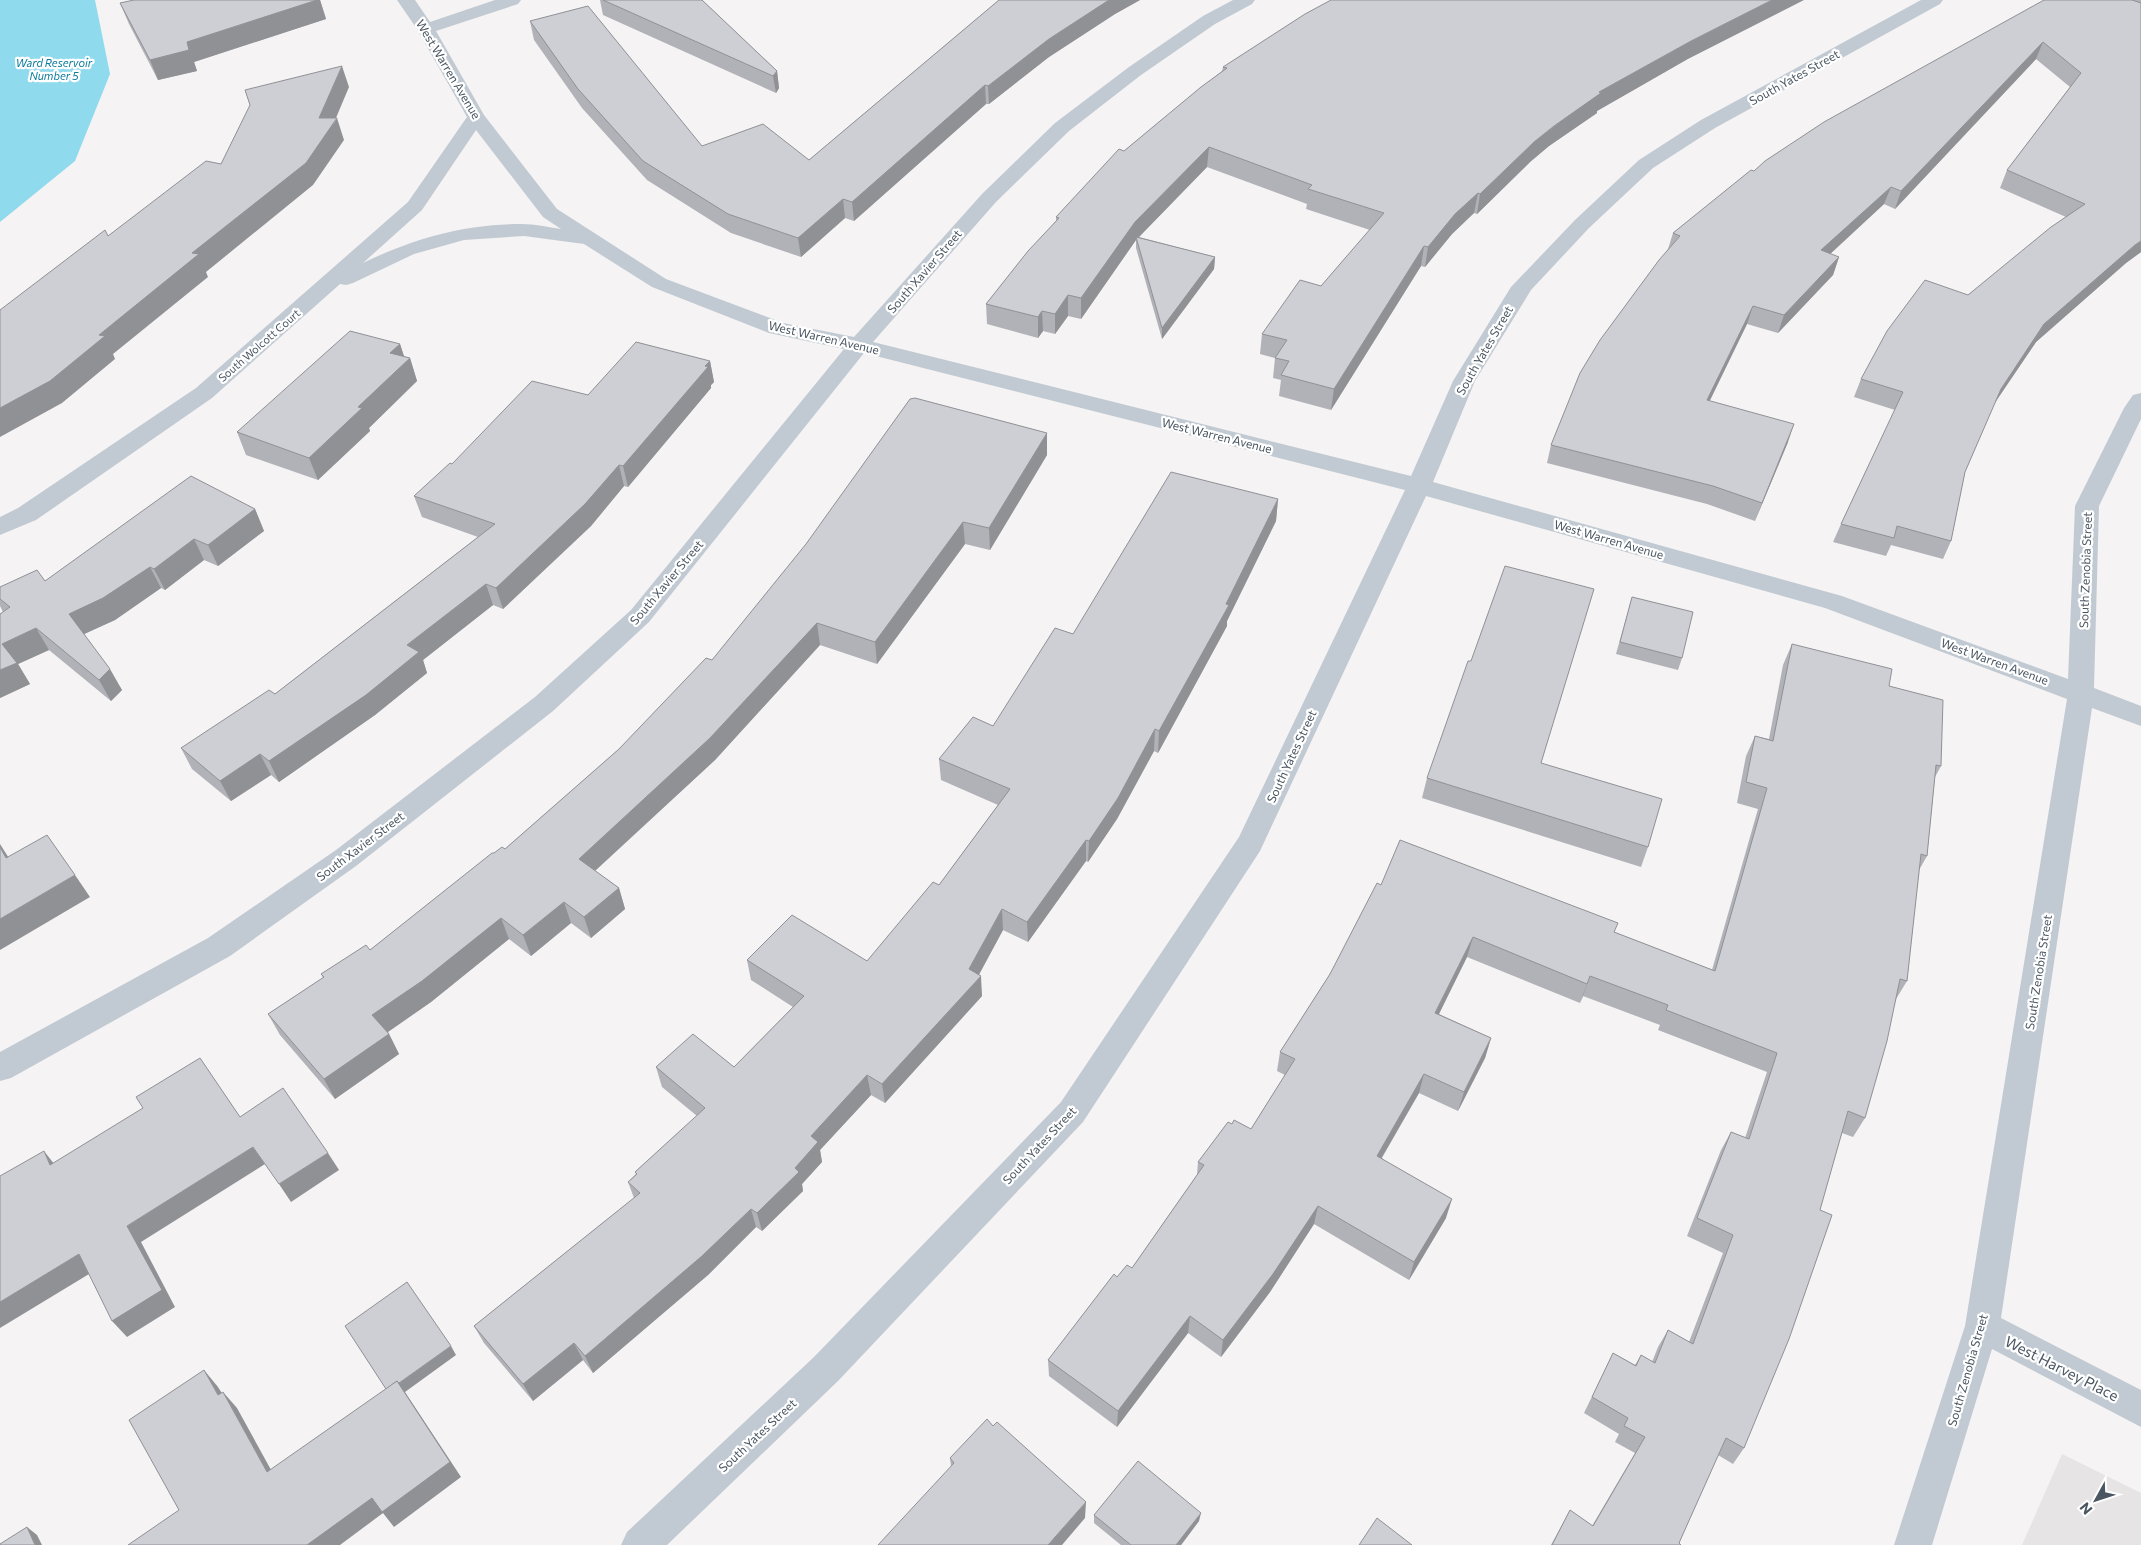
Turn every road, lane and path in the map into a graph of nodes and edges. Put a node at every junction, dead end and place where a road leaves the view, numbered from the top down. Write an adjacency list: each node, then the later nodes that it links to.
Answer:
1 (406, 0): 5 (street, West Warren Avenue)
2 (512, 0): 5 (street)
3 (1246, 0): 9 (street, South Xavier Street)
4 (1934, 0): 11 (street, South Yates Street)
5 (426, 29): 6 (street, West Warren Avenue)
6 (476, 117): 7 (street, West Warren Avenue); 8 (street, South Wolcott Court)
7 (593, 240): 8 (street); 9 (street, West Warren Avenue)
8 (316, 294): 12 (street, South Wolcott Court)
9 (859, 345): 11 (street, West Warren Avenue); 15 (street, South Xavier Street)
10 (2141, 400): 13 (street, South Zenobia Street)
11 (1419, 486): 13 (street, West Warren Avenue); 18 (street, South Yates Street)
12 (0, 527)
13 (2081, 693): 14 (street, West Warren Avenue); 16 (street, South Zenobia Street)
14 (2141, 716)
15 (0, 1068)
16 (1982, 1326): 17 (street, West Harvey Place); 19 (street, South Zenobia Street)
17 (2141, 1409)
18 (640, 1545)
19 (1913, 1545)

